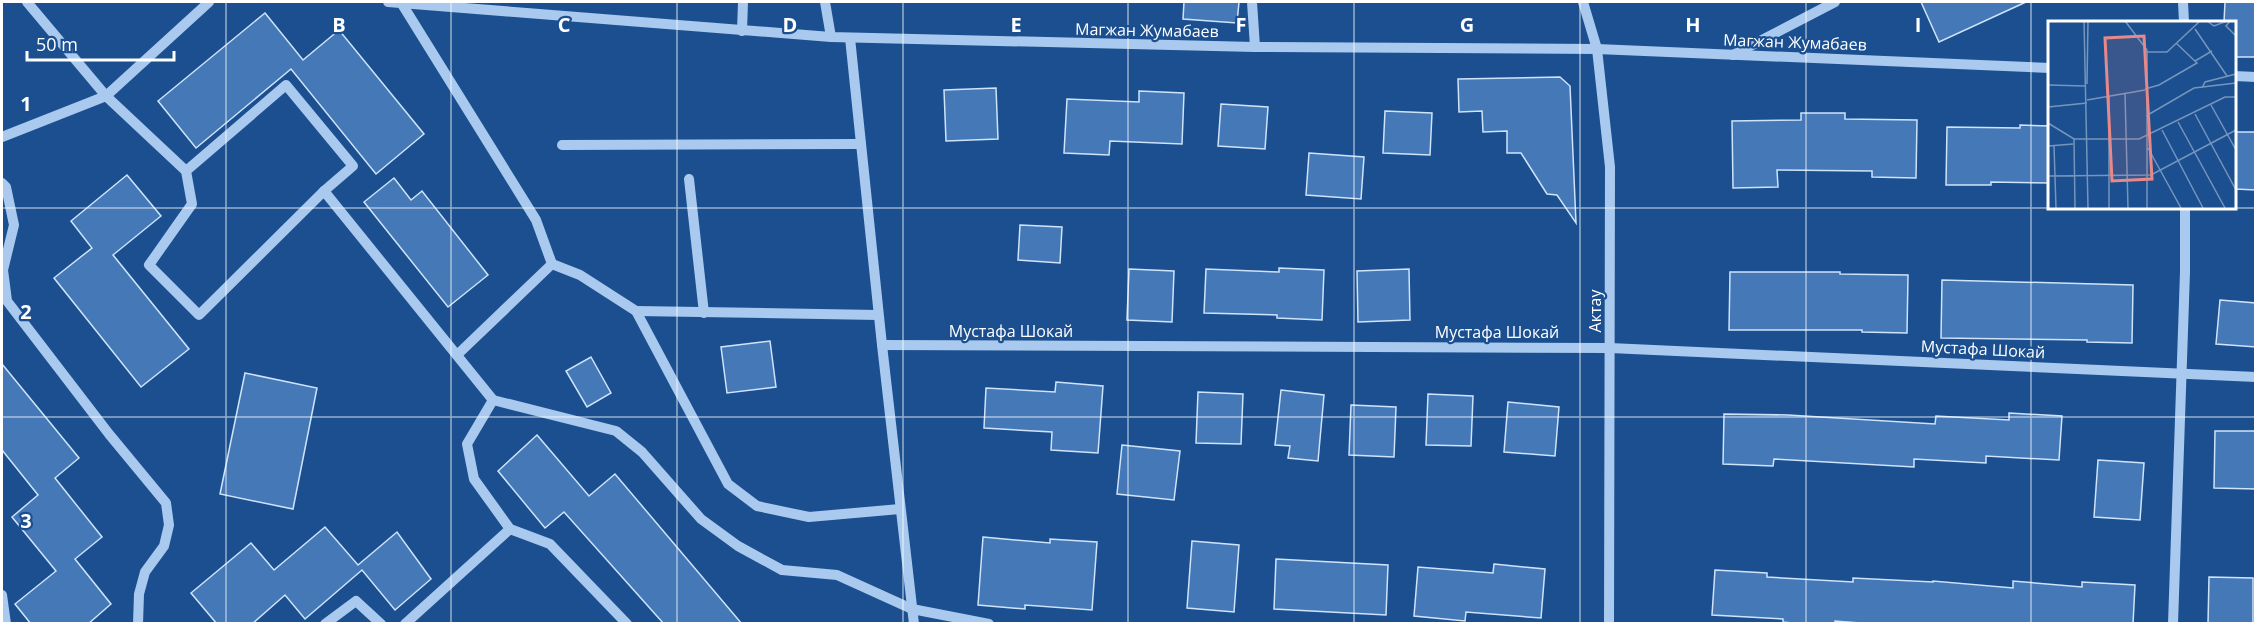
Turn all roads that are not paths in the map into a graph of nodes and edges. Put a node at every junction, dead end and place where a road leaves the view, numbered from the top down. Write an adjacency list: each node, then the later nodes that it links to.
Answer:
1 (27, 2): 21 (street)
2 (209, 2): 21 (street)
3 (388, 2): 10 (street, Магжан Жумабаев)
4 (743, 2): 12 (street)
5 (825, 2): 13 (street)
6 (1252, 2): 15 (street)
7 (1583, 2): 16 (street, Актау)
8 (1835, 2): 17 (street)
9 (2183, 2): 11 (street)
10 (402, 4): 12 (street, Магжан Жумабаев); 30 (street)
11 (2184, 21)
12 (742, 31): 13 (street, Магжан Жумабаев)
13 (831, 38): 14 (street, Магжан Жумабаев)
14 (850, 38): 15 (street, Магжан Жумабаев); 23 (street)
15 (1255, 47): 16 (street, Магжан Жумабаев)
16 (1597, 49): 17 (street, Магжан Жумабаев); 36 (street, Актау)
17 (1732, 55): 18 (street, Магжан Жумабаев)
18 (2048, 68)
19 (2236, 76): 20 (street)
20 (2256, 77)
21 (106, 96): 22 (street); 25 (street)
22 (2, 137)
23 (861, 144): 24 (street); 34 (street)
24 (562, 145)
25 (186, 171): 28 (street); 28 (street)
26 (689, 179): 33 (street)
27 (2, 183): 31 (street)
28 (324, 190): 37 (street)
29 (2185, 208): 38 (street)
30 (552, 264): 32 (street); 37 (street)
31 (4, 300): 46 (street)
32 (636, 311): 33 (street); 41 (street)
33 (704, 313): 34 (street)
34 (878, 315): 35 (street)
35 (882, 345): 36 (street, Мустафа Шокай); 41 (street)
36 (1610, 348): 38 (street, Мустафа Шокай); 53 (street, Актау)
37 (457, 355): 40 (street)
38 (2182, 373): 39 (street, Мустафа Шокай); 54 (street)
39 (2256, 377)
40 (493, 400): 42 (street); 44 (street)
41 (900, 509): 44 (street)
42 (510, 529): 49 (street); 50 (street)
43 (2, 595): 45 (street)
44 (912, 609): 51 (street); 52 (street)
45 (6, 624)
46 (138, 624)
47 (325, 624): 48 (street)
48 (381, 624)
49 (405, 624)
50 (627, 624)
51 (914, 624)
52 (990, 624)
53 (1609, 624)
54 (2174, 624)

